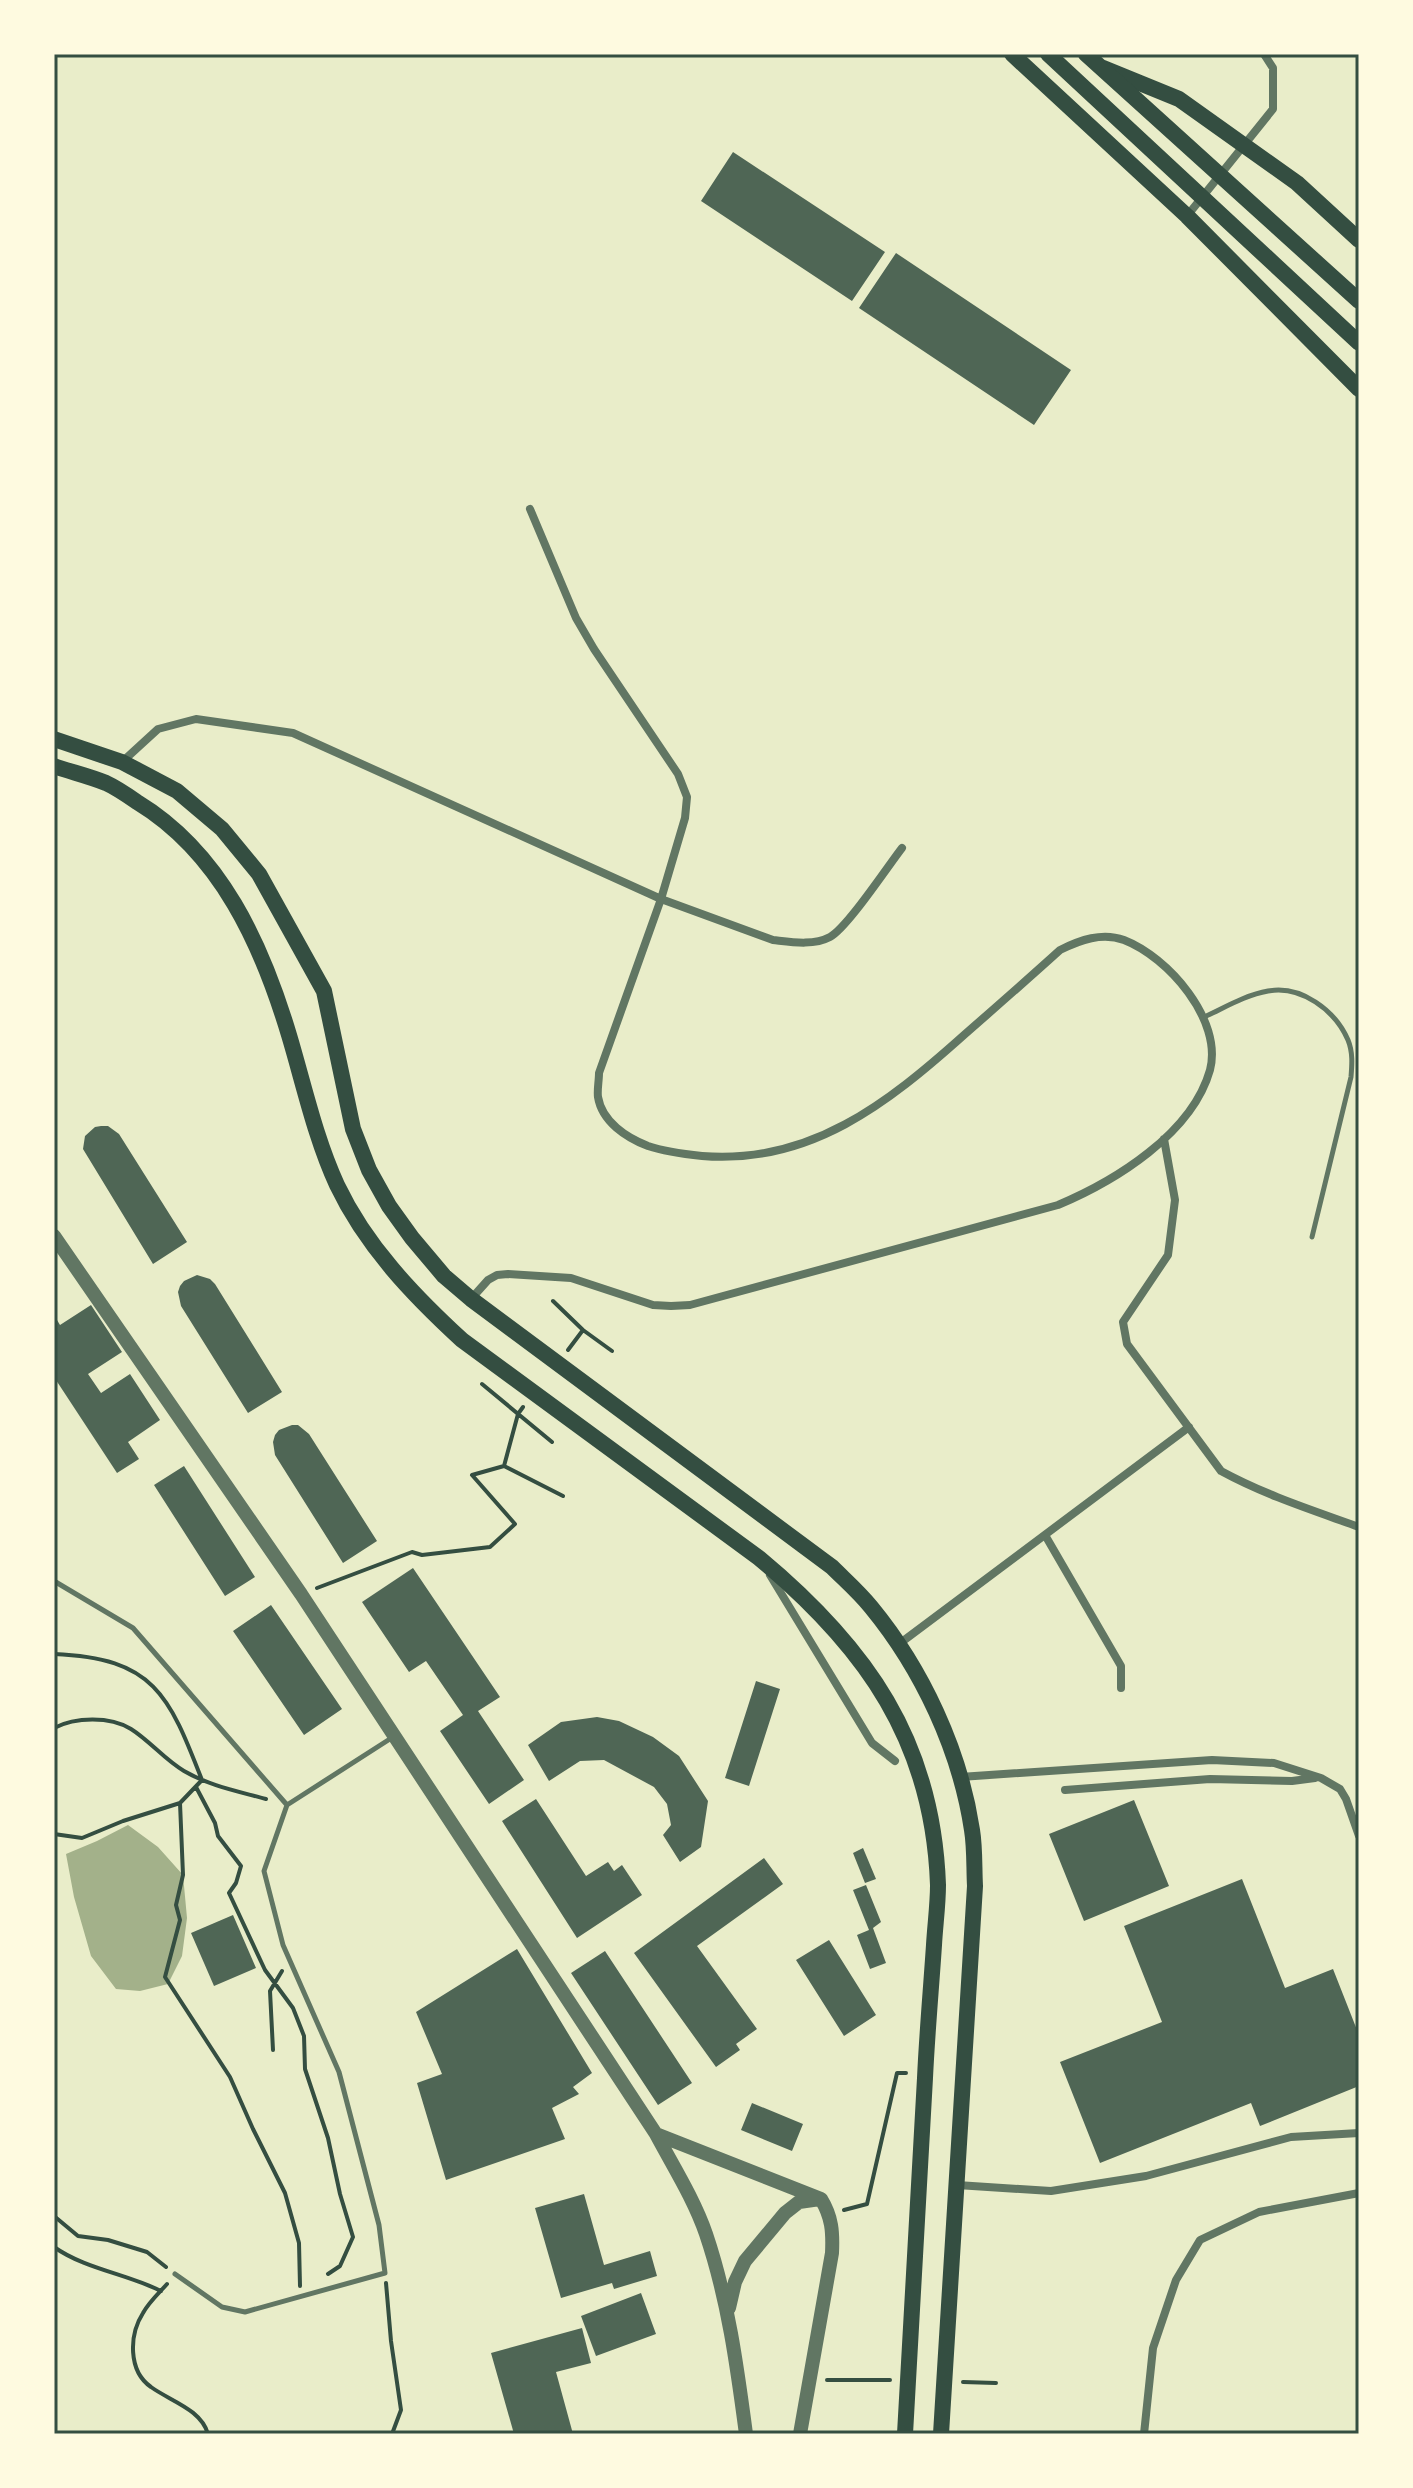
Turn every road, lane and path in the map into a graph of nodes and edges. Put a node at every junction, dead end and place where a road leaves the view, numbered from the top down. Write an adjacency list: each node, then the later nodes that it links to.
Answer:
1 (1012, 54): 6 (main road)
2 (1048, 54): 9 (main road)
3 (1086, 54): 5 (main road)
4 (1264, 54): 6 (street)
5 (1099, 66): 7 (main road); 8 (main road)
6 (1187, 216): 10 (main road)
7 (1359, 240)
8 (1359, 301)
9 (1359, 343)
10 (1359, 389)
11 (530, 509): 16 (street)
12 (54, 739): 13 (main road)
13 (122, 762): 16 (street); 21 (main road)
14 (54, 766): 32 (main road)
15 (902, 848): 16 (street)
16 (661, 899): 17 (street)
17 (1204, 1017): 18 (street); 20 (lane)
18 (1164, 1139): 21 (street); 26 (street)
19 (54, 1236): 34 (street)
20 (1312, 1237)
21 (471, 1299): 35 (main road)
22 (553, 1301): 23 (path)
23 (612, 1351)
24 (482, 1384): 25 (path)
25 (518, 1414): 27 (path); 28 (path)
26 (1189, 1427): 30 (street); 31 (street)
27 (552, 1442)
28 (504, 1466): 29 (path); 34 (path)
29 (563, 1496)
30 (1359, 1527)
31 (1045, 1535): 35 (street); 37 (street)
32 (759, 1558): 40 (street); 53 (main road)
33 (54, 1581): 47 (lane)
34 (301, 1594): 39 (street)
35 (899, 1644): 41 (main road)
36 (54, 1654): 43 (path)
37 (1121, 1688)
38 (54, 1728): 43 (path)
39 (394, 1736): 47 (lane); 55 (street)
40 (895, 1761)
41 (959, 1777): 42 (street); 56 (main road)
42 (1321, 1778): 45 (street); 49 (street)
43 (202, 1780): 44 (path); 47 (path)
44 (196, 1787): 46 (path); 51 (path)
45 (1065, 1790)
46 (180, 1803): 48 (path); 65 (path)
47 (287, 1805): 50 (lane)
48 (54, 1834)
49 (1359, 1836)
50 (289, 1958): 51 (path); 62 (lane)
51 (274, 1984): 52 (path); 65 (path)
52 (273, 2050)
53 (925, 2073): 59 (path); 71 (main road)
54 (1359, 2133): 56 (street)
55 (656, 2134): 58 (street); 66 (street)
56 (956, 2185): 72 (main road)
57 (1359, 2193): 73 (street)
58 (821, 2199): 59 (street); 66 (street)
59 (830, 2214): 70 (street)
60 (54, 2216): 63 (path)
61 (54, 2247): 64 (path)
62 (385, 2273): 65 (lane); 68 (path)
63 (175, 2274): 64 (path); 65 (lane)
64 (161, 2291): 67 (path)
65 (300, 2297)
66 (728, 2311): 69 (street)
67 (208, 2434)
68 (392, 2434)
69 (746, 2434)
70 (800, 2434)
71 (905, 2434)
72 (941, 2434)
73 (1144, 2434)

